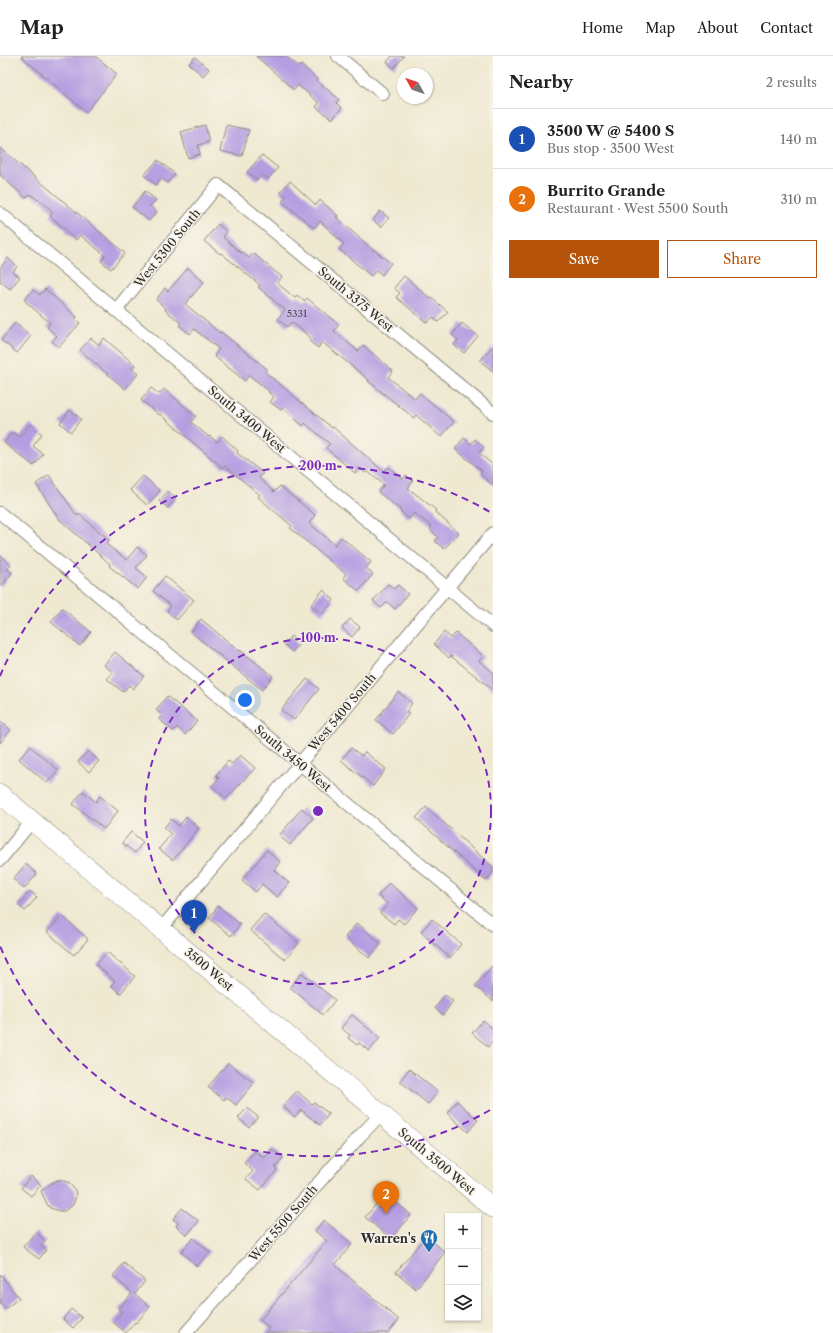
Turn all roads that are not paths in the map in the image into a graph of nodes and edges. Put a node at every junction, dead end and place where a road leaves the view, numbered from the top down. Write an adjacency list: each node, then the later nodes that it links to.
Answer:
1 (338, 56): 2 (street)
2 (383, 94)
3 (218, 185): 5 (street, West 5300 South); 6 (street, South 3375 West)
4 (0, 213): 5 (street, South 3400 West)
5 (116, 310): 9 (street, South 3400 West)
6 (493, 413)
7 (0, 513): 11 (street, South 3450 West)
8 (493, 533): 9 (street, West 5400 South)
9 (447, 588): 10 (street, South 3400 West); 11 (street, West 5400 South)
10 (493, 626)
11 (300, 764): 15 (street, South 3450 West); 16 (street, West 5400 South)
12 (0, 794): 13 (main road, 3500 West)
13 (32, 821): 14 (street); 16 (main road, 3500 West)
14 (0, 860)
15 (493, 925)
16 (161, 929): 17 (main road, 3500 West)
17 (381, 1114): 18 (main road, South 3500 West); 19 (street, West 5500 South)
18 (493, 1208)
19 (186, 1333)

